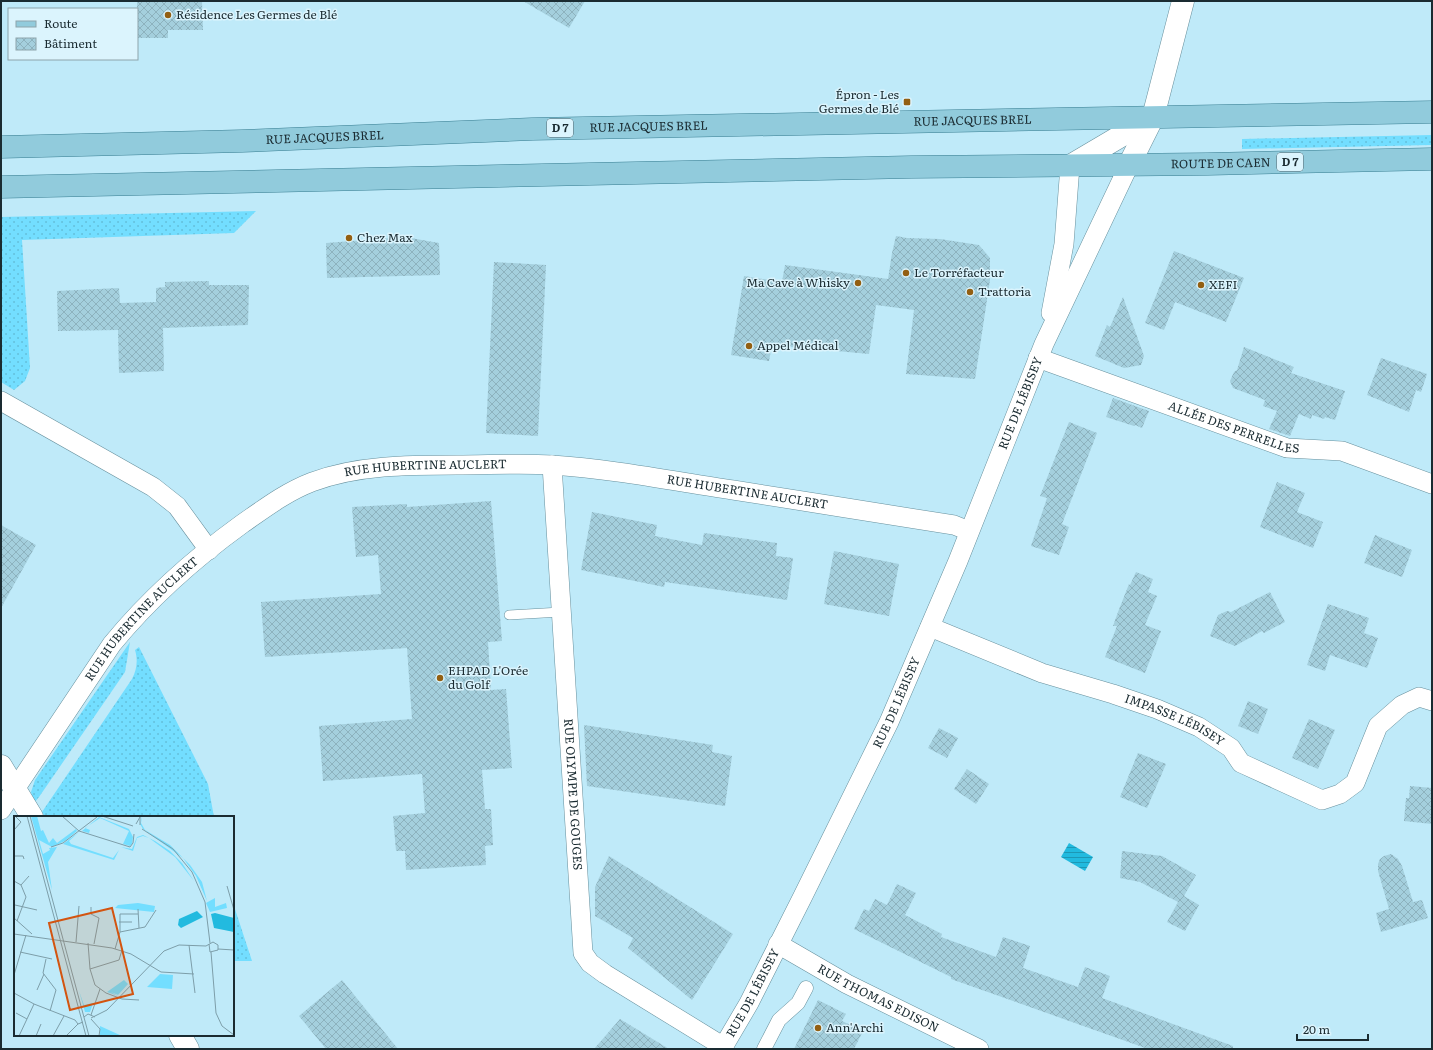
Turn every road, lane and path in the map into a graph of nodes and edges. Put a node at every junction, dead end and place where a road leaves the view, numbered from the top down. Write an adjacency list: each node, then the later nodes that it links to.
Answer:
1 (1183, 1): 3 (street, RUE DE LÉBISEY)
2 (1432, 112): 3 (main road, D 7)
3 (1153, 117): 4 (main road, RUE JACQUES BREL / D 7); 6 (street, RUE DE LÉBISEY); 7 (street)
4 (1, 147)
5 (1432, 159): 6 (main road, ROUTE DE CAEN / D 7)
6 (1129, 165): 7 (main road, D 7); 9 (street, RUE DE LÉBISEY)
7 (1070, 166): 8 (main road, D 7); 9 (street, RUE DE LÉBISEY)
8 (1, 187)
9 (1041, 351): 12 (street, ALLÉE DES PERRELLES); 13 (street, RUE DE LÉBISEY)
10 (1, 400): 14 (street)
11 (552, 465): 13 (street, RUE HUBERTINE AUCLERT); 14 (street, RUE HUBERTINE AUCLERT); 15 (street, RUE OLYMPE DE GOUGES)
12 (1432, 484)
13 (969, 531): 17 (street, RUE DE LÉBISEY)
14 (209, 550): 20 (street, RUE HUBERTINE AUCLERT)
15 (561, 612): 16 (lane); 26 (street, RUE OLYMPE DE GOUGES)
16 (509, 615)
17 (930, 627): 18 (street, IMPASSE LÉBISEY); 23 (street, RUE DE LÉBISEY)
18 (1432, 701)
19 (1, 766): 20 (street)
20 (15, 789): 21 (street, RUE HUBERTINE AUCLERT); 22 (street)
21 (1, 810)
22 (31, 816)
23 (778, 944): 26 (street, RUE DE LÉBISEY); 29 (street, RUE THOMAS EDISON)
24 (806, 988): 28 (street)
25 (181, 1036): 27 (street)
26 (723, 1048)
27 (188, 1049)
28 (764, 1049)
29 (980, 1049)

